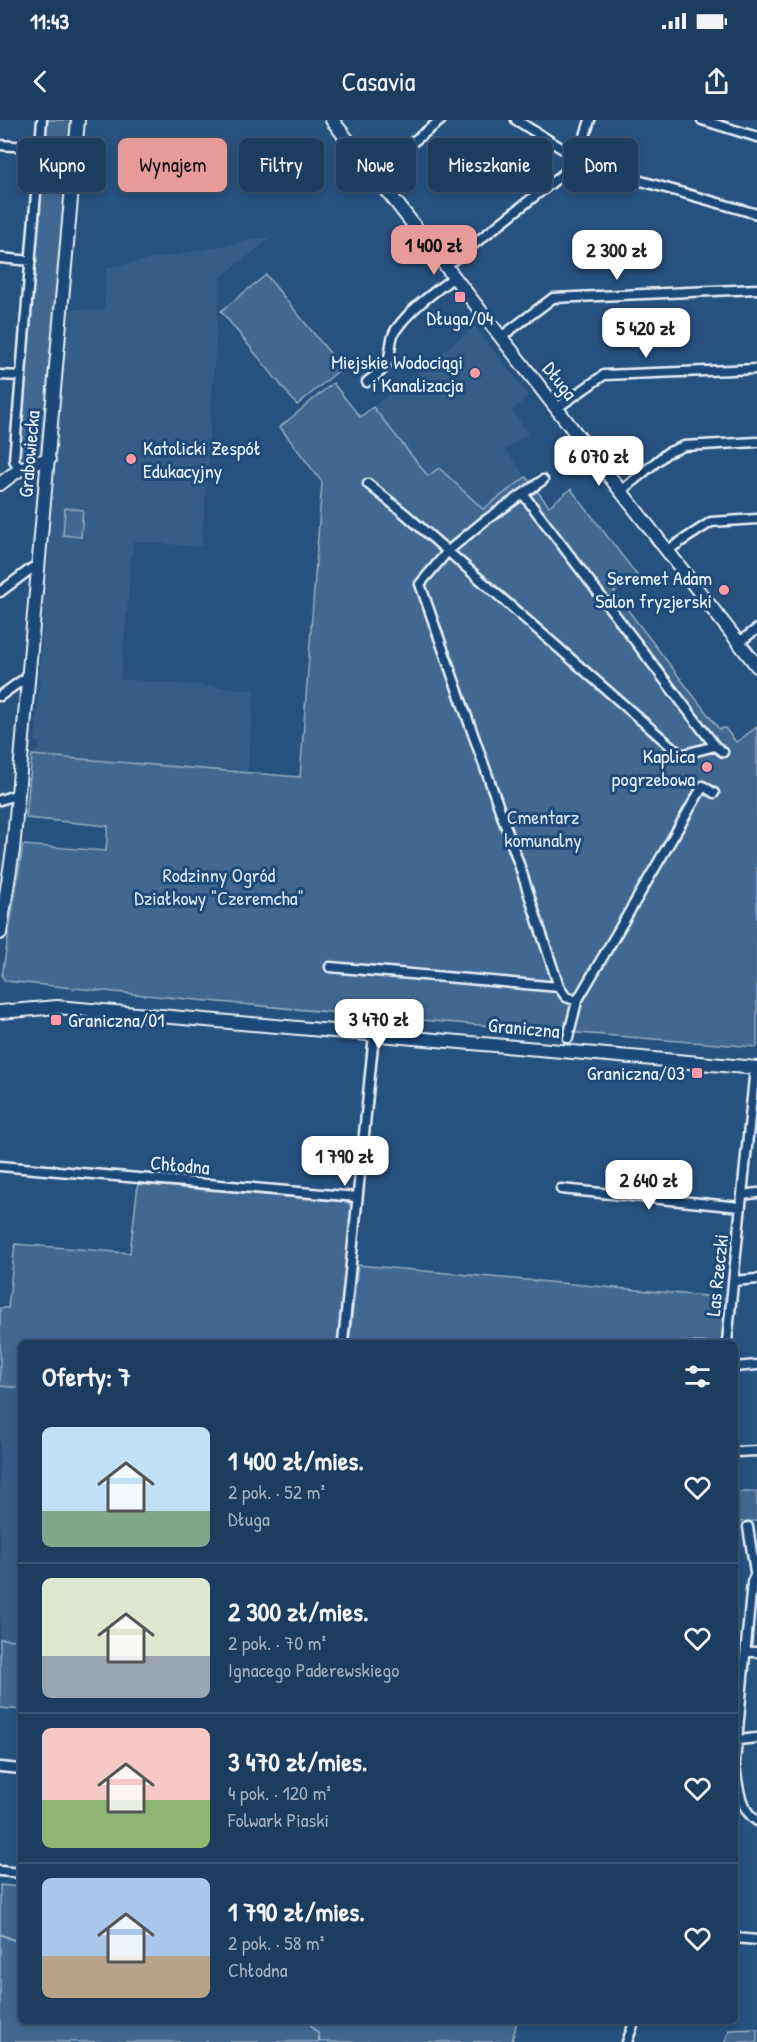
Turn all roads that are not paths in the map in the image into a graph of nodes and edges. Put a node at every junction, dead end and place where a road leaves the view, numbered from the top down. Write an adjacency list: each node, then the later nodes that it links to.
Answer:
1 (42, 120): 9 (street, Grabowiecka)
2 (78, 120): 33 (street, Grabowiecka)
3 (332, 120): 10 (street, Długa)
4 (441, 120): 12 (street)
5 (516, 120): 15 (street)
6 (590, 120): 11 (street)
7 (702, 120): 8 (street)
8 (757, 137)
9 (41, 138)
10 (346, 138)
11 (584, 138)
12 (416, 140)
13 (0, 145): 14 (street)
14 (18, 146)
15 (564, 149)
16 (564, 173): 23 (street)
17 (638, 180): 20 (street)
18 (36, 192): 22 (street, Grabowiecka)
19 (387, 192): 23 (street, Długa)
20 (757, 214)
21 (0, 258): 22 (street)
22 (31, 261): 29 (street, Grabowiecka)
23 (446, 266): 24 (street, Długa)
24 (454, 277): 26 (street, Długa); 30 (street)
25 (757, 289): 26 (street)
26 (501, 337): 31 (street, Długa)
27 (757, 369): 31 (street)
28 (0, 375): 29 (street)
29 (21, 376): 34 (street, Grabowiecka)
30 (367, 382)
31 (556, 408): 38 (street, Długa)
32 (757, 442): 38 (street)
33 (49, 459): 34 (street); 43 (street, Grabowiecka)
34 (20, 469): 36 (street)
35 (543, 480): 39 (street)
36 (0, 484)
37 (368, 484): 42 (street)
38 (621, 490): 41 (street, Długa)
39 (523, 494): 42 (street); 50 (street)
40 (757, 519): 41 (street)
41 (668, 550): 46 (street, Długa)
42 (448, 551): 50 (street); 57 (street)
43 (39, 568): 44 (street); 48 (street, Grabowiecka)
44 (0, 592)
45 (757, 629): 46 (street)
46 (738, 642): 47 (street, Długa)
47 (757, 666)
48 (28, 680): 49 (street); 53 (street, Grabowiecka)
49 (0, 696)
50 (715, 746): 51 (street)
51 (723, 752)
52 (714, 793): 58 (street)
53 (18, 794): 54 (street); 55 (street, Grabowiecka)
54 (0, 800)
55 (0, 933)
56 (330, 967): 57 (street)
57 (560, 987): 58 (street)
58 (577, 1001): 61 (street)
59 (0, 1012): 60 (street, Graniczna)
60 (374, 1035): 62 (street, Graniczna); 67 (street)
61 (568, 1038)
62 (756, 1068): 66 (street, Las Rzeczki)
63 (0, 1166): 67 (street, Chłodna)
64 (561, 1189): 68 (street)
65 (757, 1193): 66 (street)
66 (742, 1194): 68 (street, Las Rzeczki)
67 (357, 1197): 71 (street)
68 (740, 1207): 70 (street, Las Rzeczki)
69 (757, 1279): 70 (street)
70 (733, 1281): 72 (street, Las Rzeczki)
71 (343, 1340)
72 (727, 1340)
73 (757, 1365): 74 (street)
74 (738, 1367)
75 (757, 1451): 76 (street)
76 (738, 1452)
77 (748, 1527): 78 (street)
78 (756, 1572): 79 (street)
79 (746, 1652): 80 (street); 82 (street)
80 (757, 1652)
81 (757, 1738): 82 (street)
82 (738, 1740)
83 (0, 1767): 84 (street)
84 (18, 1770)
85 (738, 1781): 86 (street)
86 (757, 1821)
87 (0, 1871): 88 (street)
88 (18, 1873)
89 (738, 1938): 90 (street)
90 (757, 1940)
91 (634, 2024): 92 (street)
92 (627, 2042)

